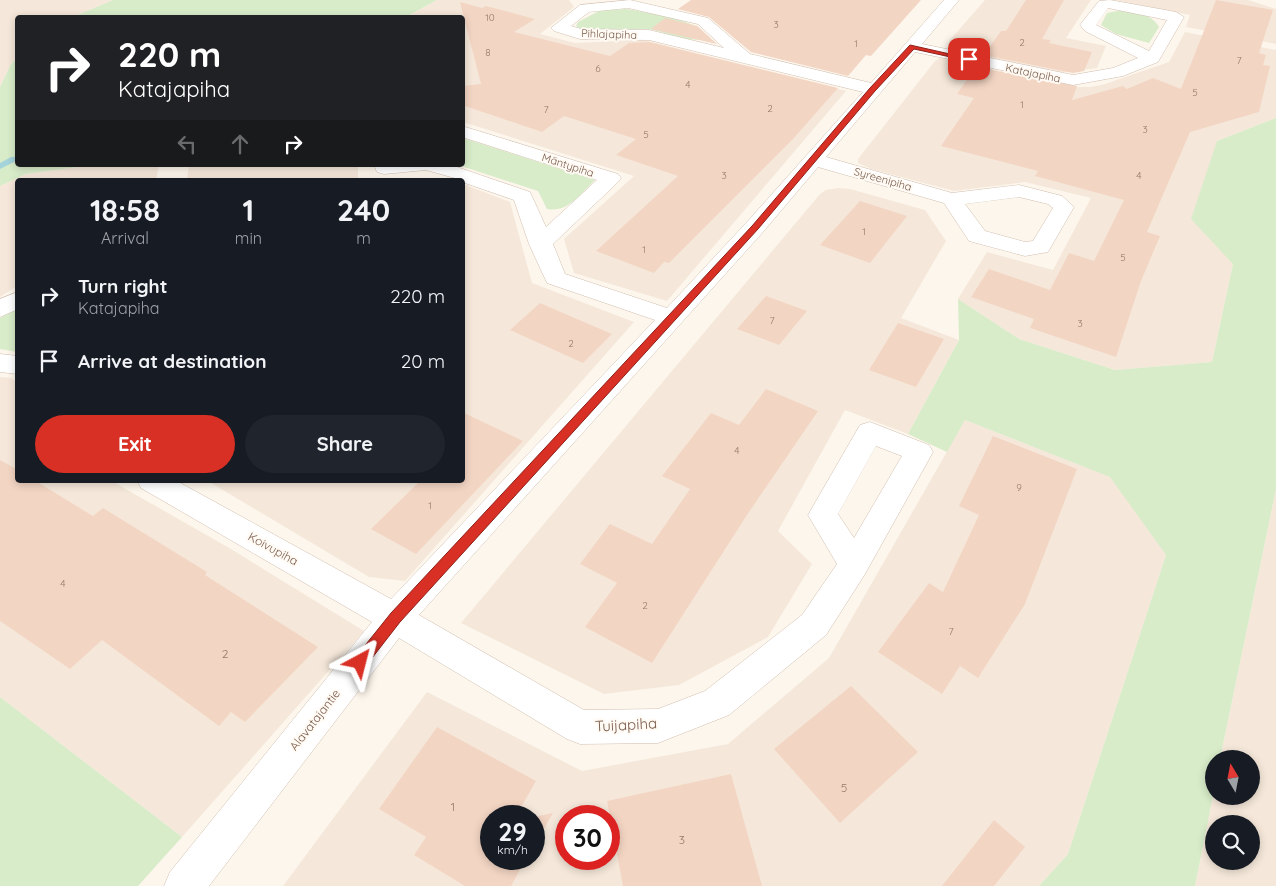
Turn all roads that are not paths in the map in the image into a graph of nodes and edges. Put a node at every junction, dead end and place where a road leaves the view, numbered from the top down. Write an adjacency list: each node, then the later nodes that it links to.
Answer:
1 (952, 0): 2 (street, Alavatajantie)
2 (912, 47): 4 (street, Katajapiha); 5 (street, Alavatajantie)
3 (744, 58): 3 (street, Pihlajapiha); 5 (street, Pihlajapiha)
4 (1152, 59): 4 (street)
5 (873, 89): 7 (street, Alavatajantie)
6 (465, 132): 12 (street, Mäntypiha)
7 (815, 160): 11 (street, Syreenipiha); 15 (street, Alavatajantie)
8 (384, 167): 9 (street)
9 (396, 167)
10 (438, 167): 12 (street)
11 (951, 199): 11 (street, Syreenipiha)
12 (540, 244): 15 (street)
13 (15, 301): 14 (street)
14 (0, 309)
15 (672, 318): 20 (street, Alavatajantie)
16 (0, 363): 17 (street)
17 (15, 365)
18 (156, 483): 20 (street, Koivupiha)
19 (854, 565): 20 (street, Tuijapiha)
20 (395, 618): 21 (street, Alavatajantie)
21 (184, 886)

